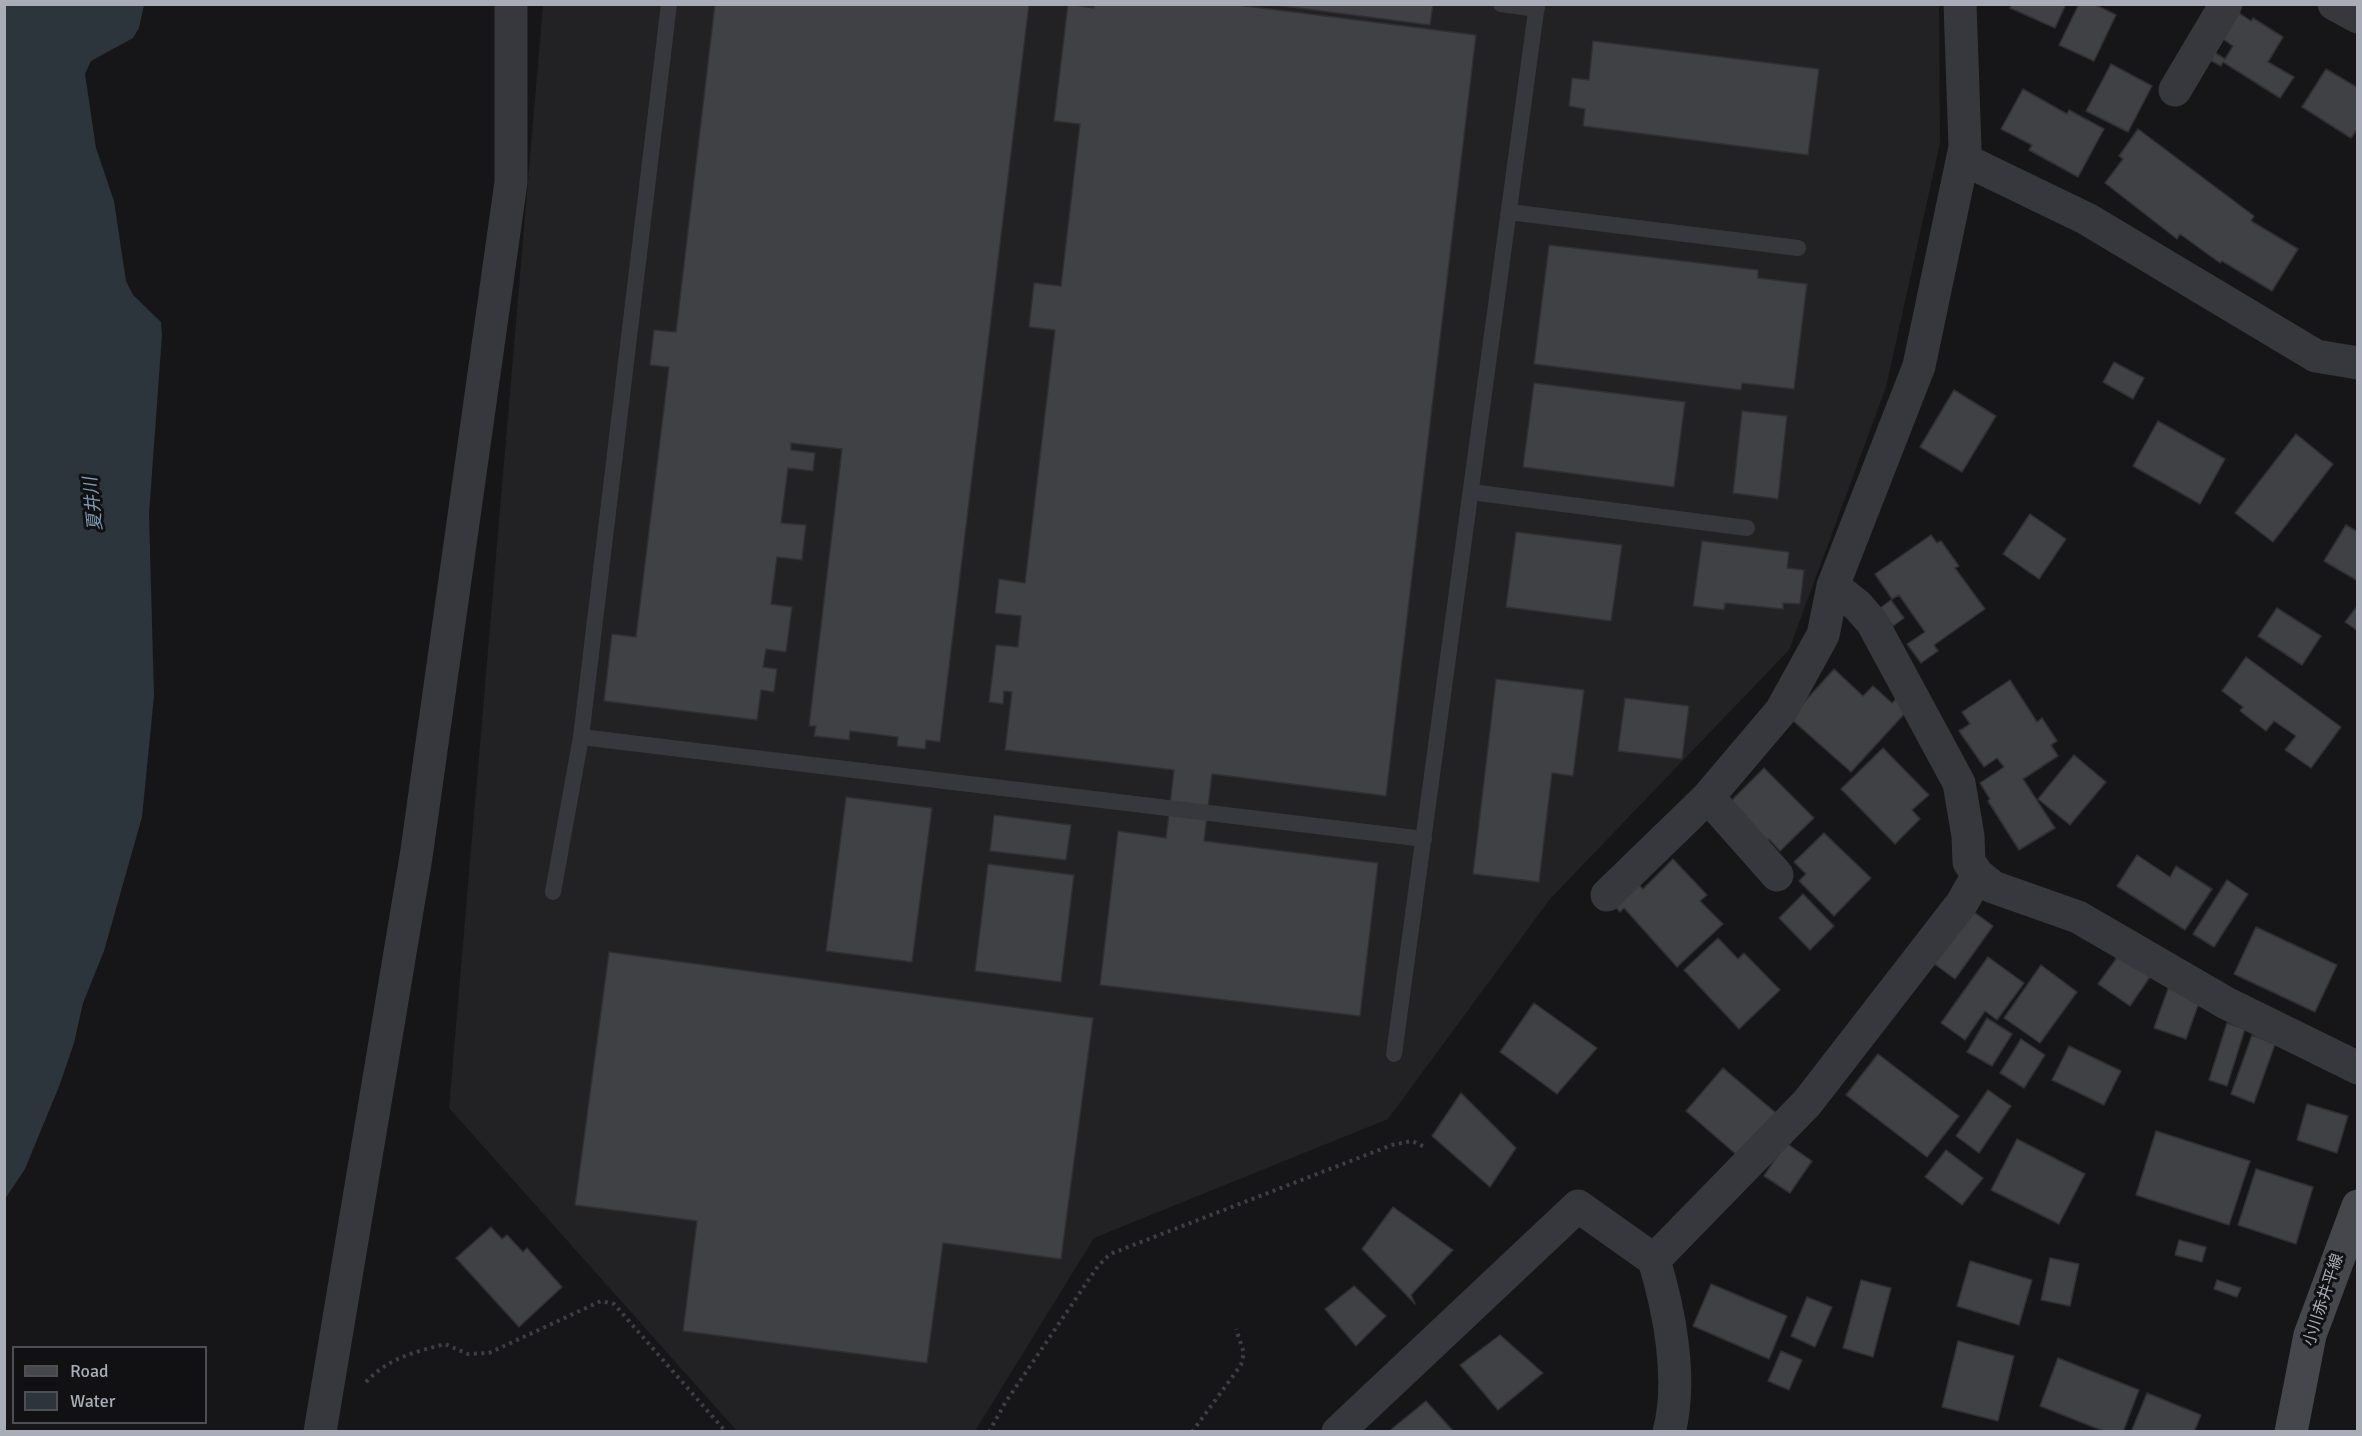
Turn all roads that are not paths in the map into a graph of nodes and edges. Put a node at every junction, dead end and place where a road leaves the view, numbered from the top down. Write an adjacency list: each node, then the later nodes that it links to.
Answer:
1 (511, 4): 28 (street)
2 (669, 4): 17 (lane)
3 (1501, 4): 7 (lane)
4 (1960, 4): 10 (street)
5 (2226, 4): 9 (street)
6 (2334, 4): 8 (street)
7 (1537, 7): 11 (lane)
8 (2358, 17)
9 (2175, 90)
10 (1963, 159): 13 (street); 16 (street)
11 (1509, 212): 12 (lane); 14 (lane)
12 (1798, 248)
13 (2358, 363)
14 (1471, 492): 15 (lane); 19 (lane)
15 (1747, 528)
16 (1833, 586): 18 (street); 21 (street)
17 (581, 737): 19 (lane); 22 (lane)
18 (1708, 797): 20 (street); 23 (street)
19 (1424, 839): 24 (lane)
20 (1777, 875)
21 (1978, 875): 25 (street); 27 (street)
22 (554, 892)
23 (1607, 895)
24 (1394, 1054)
25 (2358, 1068)
26 (2358, 1206): 31 (main road, 小川赤井平線)
27 (1654, 1260): 29 (street); 30 (street)
28 (320, 1431)
29 (1338, 1431)
30 (1669, 1431)
31 (2291, 1431)

